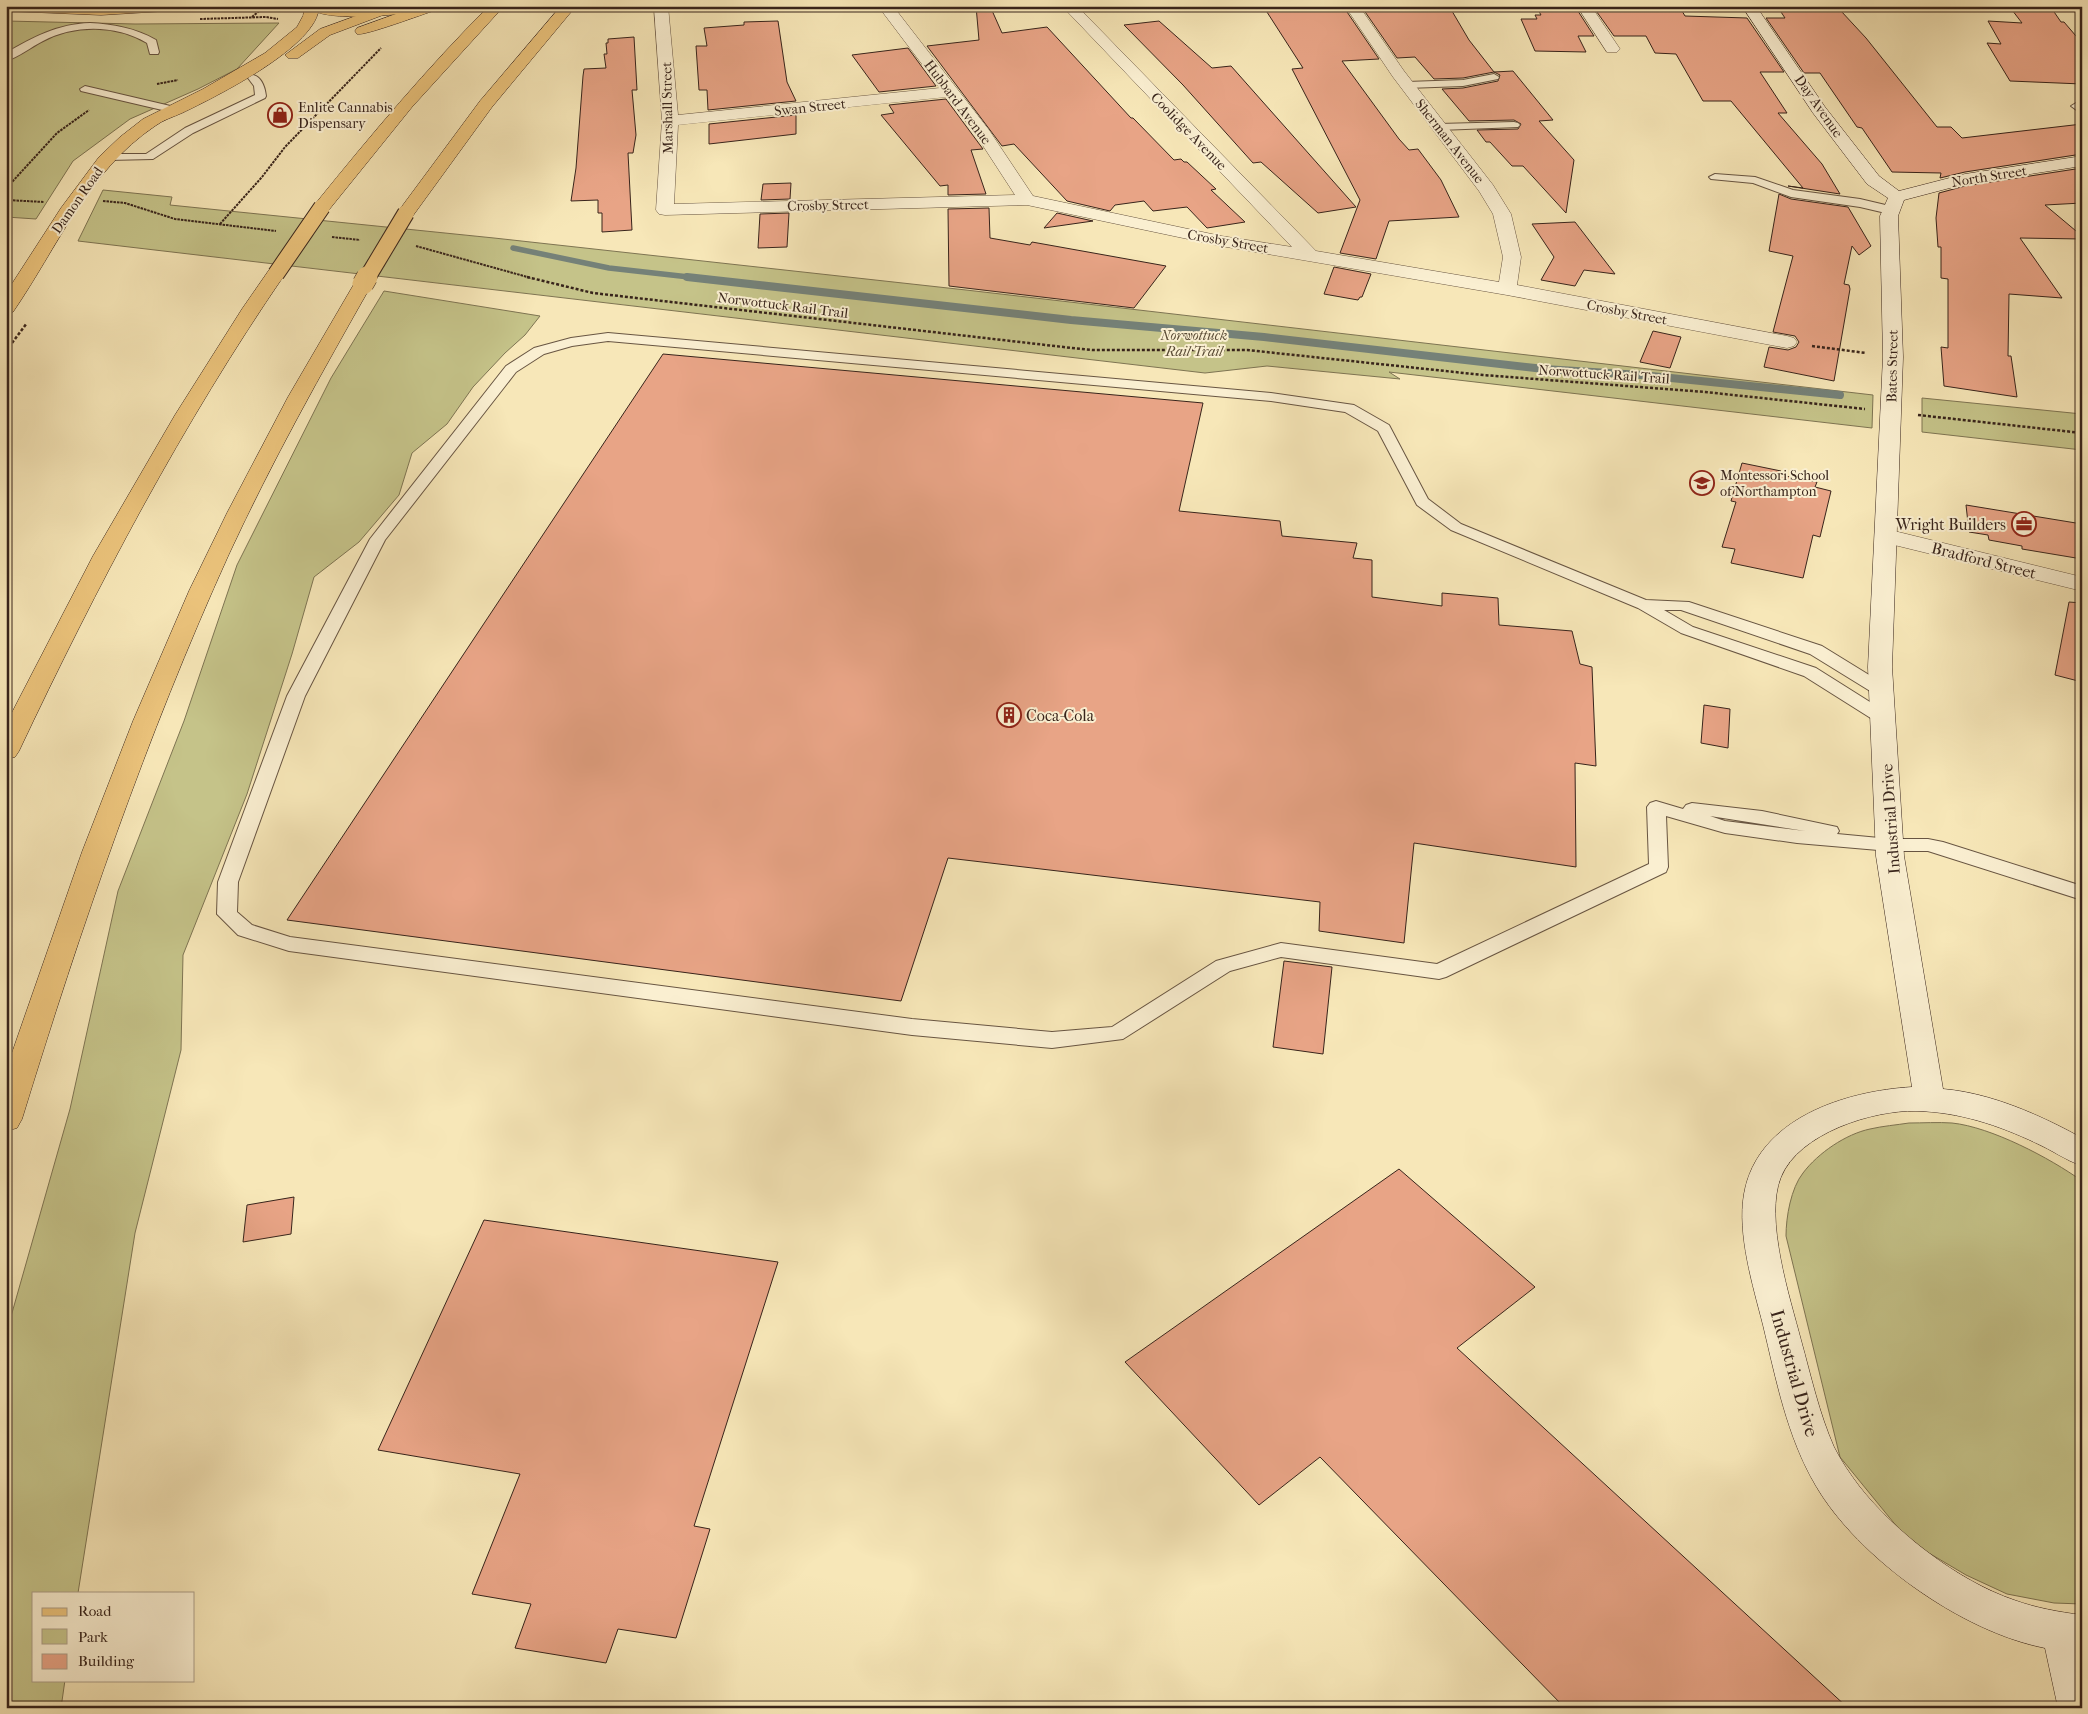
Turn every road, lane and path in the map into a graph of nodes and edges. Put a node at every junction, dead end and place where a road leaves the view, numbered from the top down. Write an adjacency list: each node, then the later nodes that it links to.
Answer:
1 (70, 6): 16 (main road)
2 (182, 6): 16 (main road)
3 (265, 6): 18 (path)
4 (313, 6): 17 (main road); 33 (main road, Damon Road)
5 (439, 6): 15 (main road)
6 (497, 6): 66 (main road, bridge)
7 (568, 6): 71 (main road, bridge)
8 (661, 6): 35 (street, Marshall Street)
9 (885, 6): 31 (street, Hubbard Avenue)
10 (1069, 6): 51 (street, Coolidge Avenue)
11 (1352, 6): 29 (street, Sherman Avenue)
12 (1584, 6): 23 (street)
13 (1749, 6): 46 (street, Day Avenue)
14 (6, 7): 16 (main road)
15 (431, 7): 17 (main road); 25 (main road, Damon Road)
16 (50, 8)
17 (390, 9): 25 (main road, Damon Road)
18 (252, 17): 19 (path); 20 (path)
19 (195, 19)
20 (285, 20)
21 (384, 45): 49 (path)
22 (153, 47): 24 (lane)
23 (1612, 49)
24 (6, 58)
25 (280, 65): 27 (main road, Damon Road)
26 (1494, 77): 29 (lane)
27 (253, 78): 33 (main road, Damon Road); 38 (lane)
28 (186, 79): 32 (path)
29 (1407, 86): 37 (street, Sherman Avenue)
30 (85, 89): 32 (lane)
31 (951, 92): 35 (street, Swan Street); 43 (street, Hubbard Avenue)
32 (115, 96): 34 (lane); 41 (path)
33 (196, 99): 34 (main road, Damon Road)
34 (175, 110): 38 (main road, Damon Road)
35 (670, 121): 47 (street, Marshall Street)
36 (1514, 125): 37 (lane)
37 (1439, 127): 52 (street, Sherman Avenue)
38 (108, 157): 53 (main road, Damon Road)
39 (2082, 161): 46 (street, North Street)
40 (1715, 177): 46 (lane)
41 (6, 184)
42 (6, 200): 45 (path)
43 (1027, 200): 47 (street, Crosby Street); 51 (street, Crosby Street)
44 (96, 201): 48 (path)
45 (38, 202)
46 (1894, 204): 55 (street, Bates Street)
47 (665, 210)
48 (187, 221)
49 (219, 224)
50 (416, 246): 56 (path, Norwottuck Rail Trail)
51 (1310, 256): 52 (street, Crosby Street)
52 (1508, 289): 54 (street, Crosby Street)
53 (6, 308)
54 (1787, 342): 55 (path)
55 (1893, 357): 59 (street, Bates Street)
56 (1871, 409)
57 (1918, 415): 58 (path)
58 (2082, 433)
59 (1886, 536): 60 (street, Bradford Street); 64 (street, Industrial Drive)
60 (2082, 584)
61 (1644, 604): 62 (lane); 63 (lane); 67 (lane)
62 (1768, 633): 63 (lane); 64 (lane)
63 (1757, 654): 65 (lane)
64 (1881, 690): 65 (street, Industrial Drive)
65 (1883, 718): 68 (street, Industrial Drive)
66 (6, 751)
67 (1656, 807): 68 (lane)
68 (1890, 845): 69 (lane); 70 (street, Industrial Drive)
69 (2082, 893)
70 (1929, 1098): 72 (street, Industrial Drive); 73 (street, Industrial Drive)
71 (6, 1120)
72 (2082, 1153)
73 (2071, 1632): 74 (street, Industrial Drive)
74 (2078, 1708)

